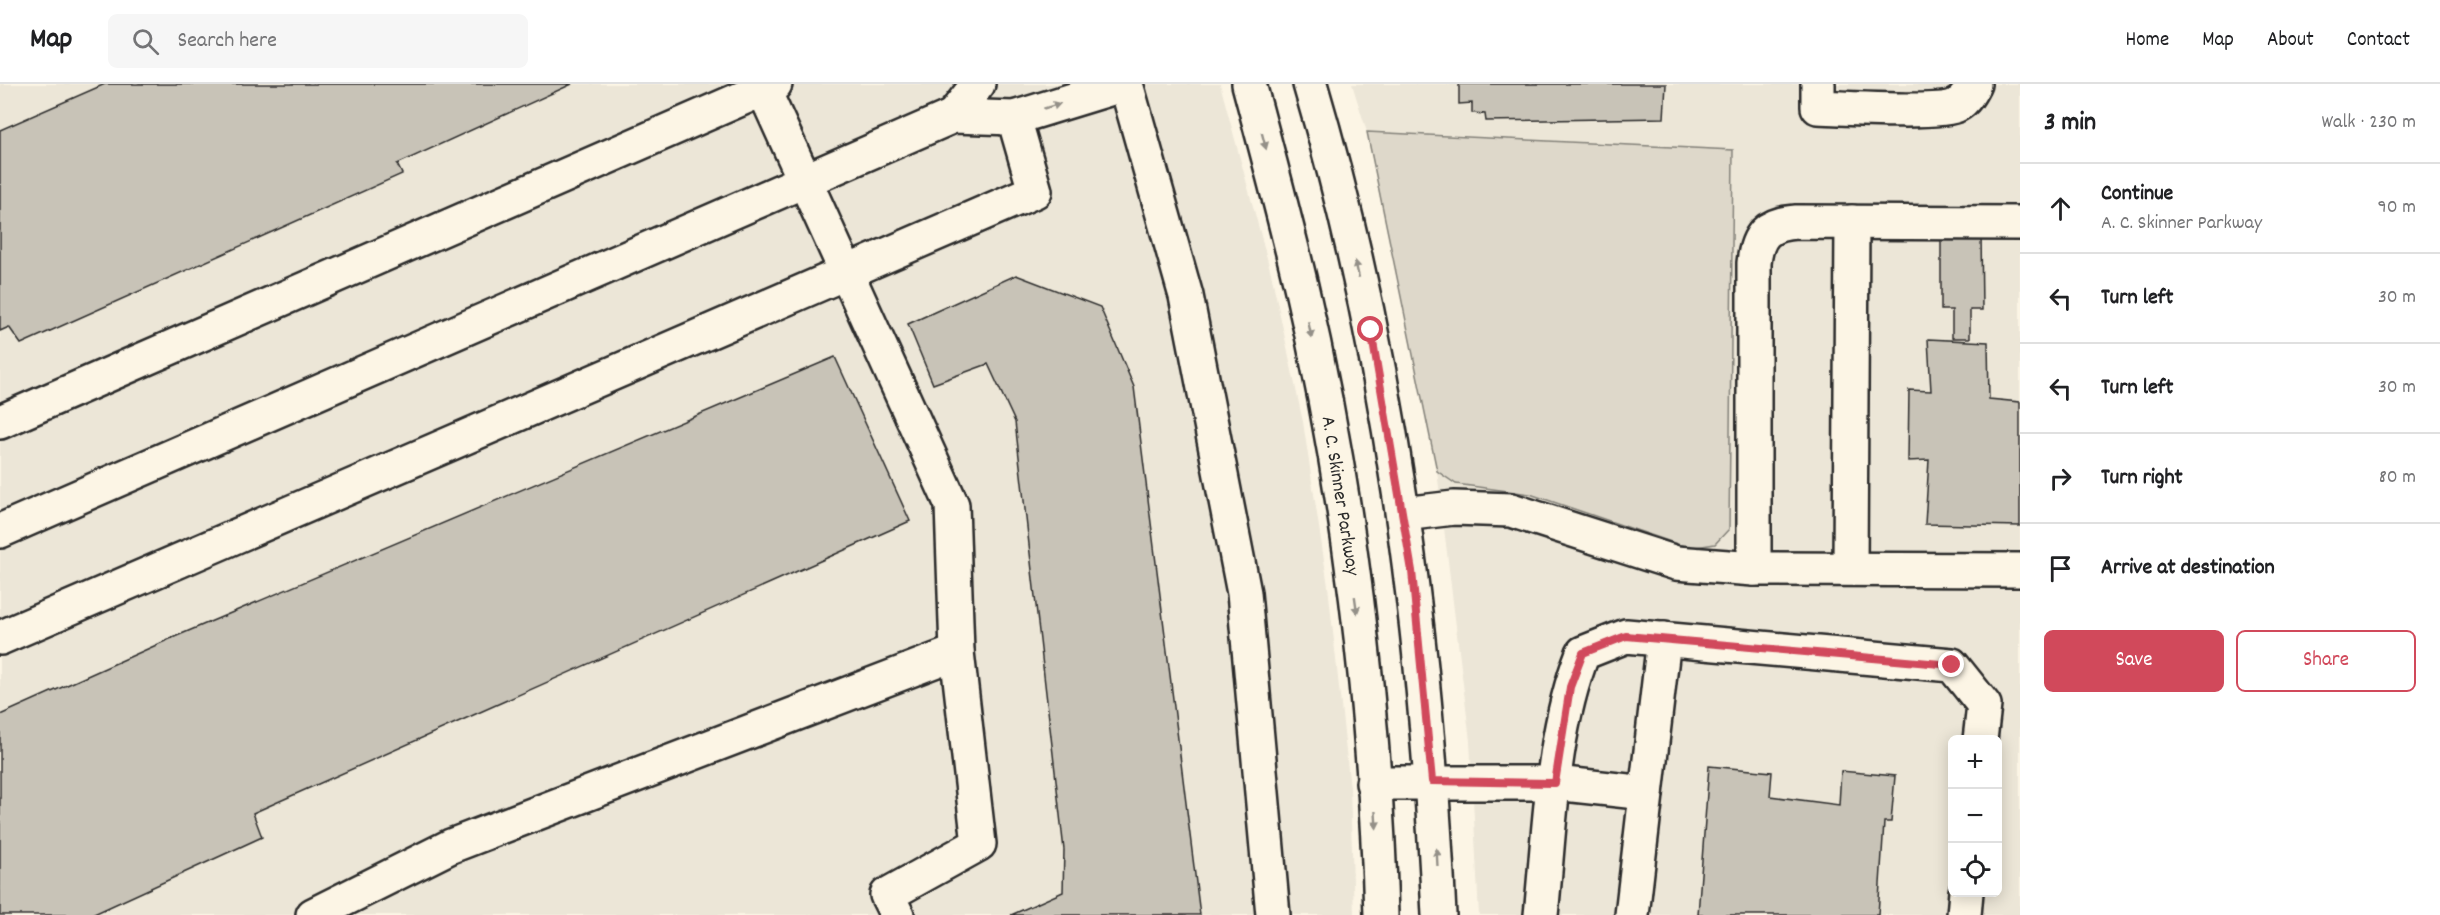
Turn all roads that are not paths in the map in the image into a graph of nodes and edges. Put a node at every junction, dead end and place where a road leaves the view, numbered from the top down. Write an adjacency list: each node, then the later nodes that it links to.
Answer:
1 (978, 84): 8 (main road)
2 (1126, 84): 9 (main road, one-way to 2); 31 (main road)
3 (1249, 84): 25 (main road, A. C. Skinner Parkway, one-way to 25)
4 (1310, 84): 15 (main road, one-way to 4)
5 (1974, 84): 7 (main road)
6 (767, 86): 10 (main road); 14 (main road)
7 (1818, 96)
8 (953, 116): 9 (main road); 10 (main road)
9 (1014, 118): 13 (main road)
10 (804, 182): 13 (main road); 16 (main road)
11 (1852, 222): 12 (main road); 17 (main road); 18 (main road)
12 (2020, 223)
13 (846, 272): 20 (main road); 22 (main road)
14 (0, 422)
15 (1403, 514): 18 (main road); 24 (main road)
16 (0, 531)
17 (1850, 568): 18 (main road); 19 (main road)
18 (1754, 569)
19 (2020, 570)
20 (0, 638)
21 (1664, 639): 23 (main road); 26 (main road); 27 (main road)
22 (957, 652): 29 (main road); 30 (main road)
23 (1980, 735)
24 (1432, 781): 25 (main road); 26 (main road); 33 (main road, one-way to 24)
25 (1373, 783): 32 (main road, A. C. Skinner Parkway, one-way to 32)
26 (1555, 783): 27 (main road); 34 (main road)
27 (1646, 793): 35 (main road)
28 (1966, 897): 36 (main road)
29 (313, 915)
30 (897, 915)
31 (1272, 915)
32 (1381, 915)
33 (1439, 915)
34 (1541, 915)
35 (1632, 915)
36 (1964, 915)

